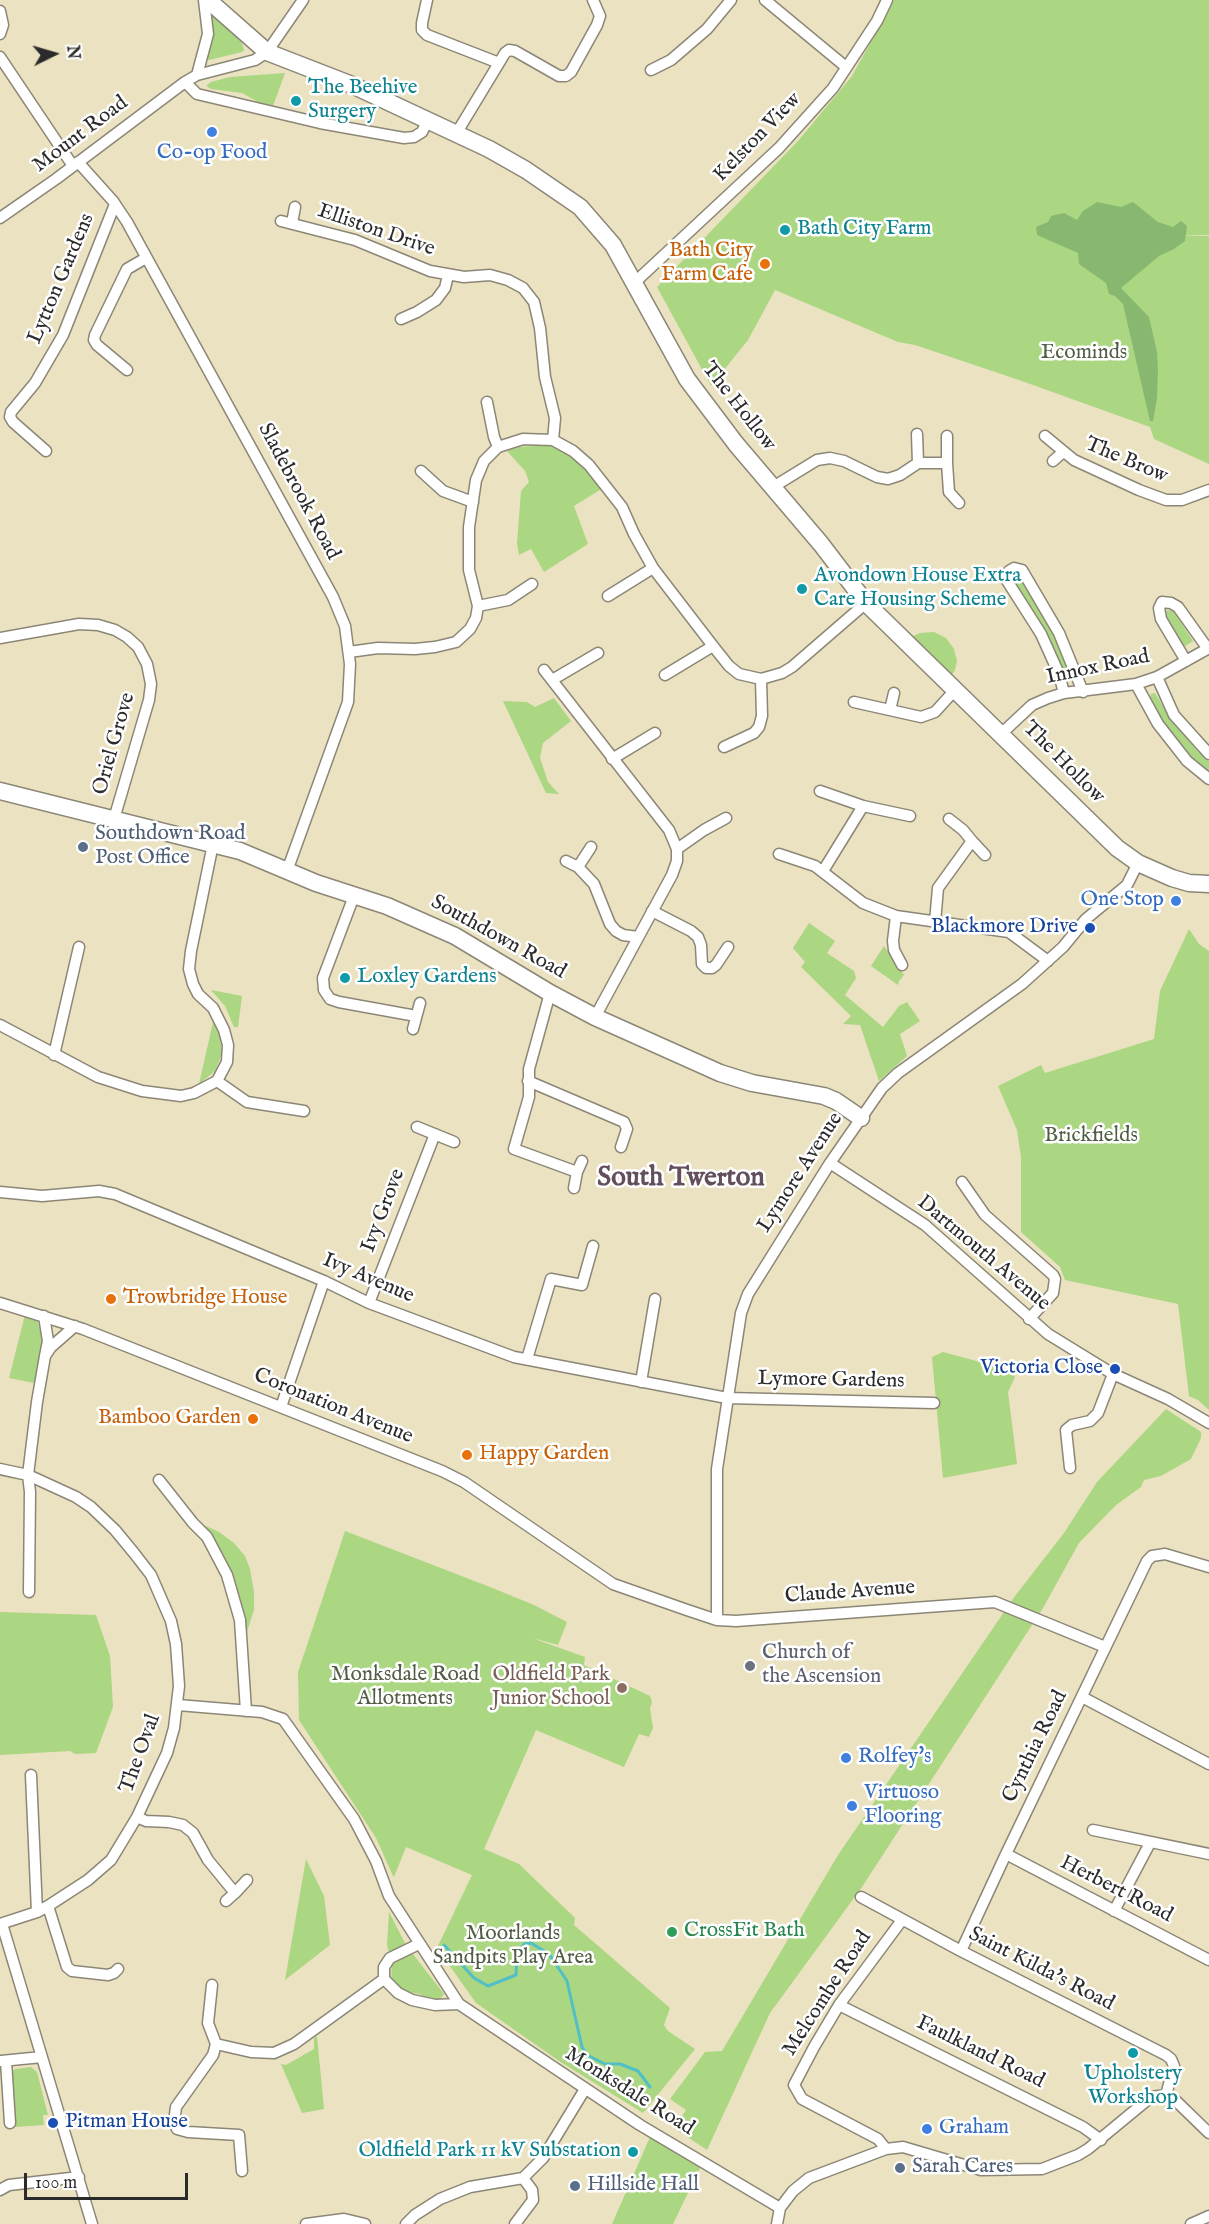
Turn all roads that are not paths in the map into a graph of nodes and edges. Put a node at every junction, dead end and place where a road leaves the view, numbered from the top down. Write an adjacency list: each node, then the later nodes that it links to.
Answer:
1 (206, 0): 10 (street, The Hollow); 15 (street)
2 (303, 0): 10 (street)
3 (427, 0): 12 (street)
4 (593, 0): 12 (street)
5 (731, 0): 14 (street)
6 (765, 0): 13 (street)
7 (887, 0): 13 (street, Kelston View)
8 (0, 11): 9 (street)
9 (0, 34)
10 (267, 52): 15 (street, Mount Road); 17 (street, The Hollow)
11 (0, 57): 19 (street, Sladebrook Road)
12 (499, 63): 18 (street)
13 (846, 68): 25 (street, Kelston View)
14 (651, 70)
15 (197, 75): 16 (street, Mount Road)
16 (185, 82): 17 (street); 19 (street, Mount Road)
17 (428, 120): 18 (street, The Hollow)
18 (456, 134): 25 (street, The Hollow)
19 (76, 164): 20 (street, Sladebrook Road); 22 (street, Mount Road)
20 (115, 204): 23 (street, Sladebrook Road); 34 (street, Lytton Gardens)
21 (295, 207): 24 (street, Elliston Drive)
22 (0, 218)
23 (146, 258): 27 (street); 52 (street, Sladebrook Road)
24 (448, 275): 26 (street, Elliston Drive); 32 (street, Elliston Drive)
25 (633, 284): 40 (street, The Hollow)
26 (401, 319)
27 (127, 370)
28 (487, 402): 33 (street)
29 (917, 434): 37 (street)
30 (947, 436): 38 (street)
31 (1045, 436): 35 (street, The Brow)
32 (553, 440): 33 (street); 44 (street)
33 (498, 447): 42 (street)
34 (46, 450)
35 (1062, 453): 36 (street, The Brow); 41 (street, The Brow)
36 (1053, 461)
37 (918, 463): 38 (street); 40 (street)
38 (947, 463): 43 (street)
39 (421, 471): 42 (street)
40 (773, 487): 47 (street, The Hollow)
41 (1209, 490)
42 (473, 502): 48 (street)
43 (959, 503)
44 (654, 568): 46 (street); 50 (street)
45 (532, 584): 48 (street)
46 (608, 596)
47 (866, 603): 58 (street); 61 (street, The Hollow)
48 (478, 606): 52 (street)
49 (0, 638): 78 (street, Oriel Grove)
50 (713, 646): 56 (street); 58 (street)
51 (1209, 649): 54 (street, Innox Road); 54 (street)
52 (349, 652): 89 (street, Sladebrook Road)
53 (598, 652): 59 (street)
54 (1186, 661): 57 (street, Innox Road)
55 (544, 670): 59 (street)
56 (665, 675)
57 (1157, 678): 60 (street, Innox Road); 70 (street)
58 (761, 679): 69 (street)
59 (552, 680): 71 (street)
60 (1136, 684): 62 (street, Innox Road); 72 (street)
61 (955, 690): 66 (street); 68 (street, The Hollow)
62 (1083, 692): 64 (street, Innox Road); 64 (street)
63 (894, 693): 66 (street)
64 (1064, 693): 68 (street, Innox Road)
65 (854, 702): 66 (street)
66 (890, 710)
67 (655, 733): 71 (street)
68 (1001, 734): 87 (street, The Hollow)
69 (724, 747)
70 (1209, 754)
71 (612, 759): 83 (street)
72 (1209, 779)
73 (0, 791): 78 (street, Southdown Road)
74 (819, 791): 75 (street)
75 (863, 806): 76 (street); 90 (street)
76 (910, 816)
77 (726, 818): 83 (street)
78 (114, 819): 81 (street, Southdown Road)
79 (949, 819): 80 (street)
80 (972, 841): 85 (street); 95 (street)
81 (213, 844): 89 (street, Southdown Road); 108 (street)
82 (591, 847): 88 (street)
83 (677, 849): 93 (street)
84 (779, 854): 90 (street)
85 (985, 855)
86 (566, 861): 88 (street)
87 (1138, 863): 91 (street, The Hollow); 99 (street, Lymore Avenue)
88 (578, 867): 96 (street)
89 (287, 871): 92 (street, Southdown Road)
90 (823, 871): 94 (street)
91 (1209, 884)
92 (354, 896): 101 (street, Southdown Road); 103 (street)
93 (652, 911): 96 (street); 98 (street)
94 (896, 916): 95 (street); 100 (street)
95 (935, 922): 99 (street)
96 (638, 937): 104 (street)
97 (79, 947): 107 (street)
98 (728, 947)
99 (1048, 961): 111 (street, Lymore Avenue)
100 (903, 965)
101 (550, 993): 104 (street, Southdown Road); 109 (street)
102 (420, 1003): 103 (street)
103 (416, 1016): 106 (street)
104 (595, 1017): 111 (street, Southdown Road)
105 (0, 1025): 107 (street)
106 (413, 1029)
107 (54, 1055): 108 (street)
108 (217, 1081): 110 (street)
109 (528, 1081): 115 (street); 118 (street)
110 (304, 1111)
111 (861, 1118): 116 (street, Lymore Avenue)
112 (417, 1127): 113 (street)
113 (435, 1134): 114 (street); 124 (street, Ivy Grove)
114 (454, 1142)
115 (621, 1147)
116 (830, 1163): 126 (street, Dartmouth Avenue); 132 (street, Lymore Avenue)
117 (962, 1182): 126 (street)
118 (574, 1188)
119 (0, 1192): 121 (street, Ivy Avenue)
120 (593, 1246): 129 (street)
121 (324, 1281): 124 (street, Ivy Avenue); 134 (street)
122 (655, 1299): 131 (street)
123 (0, 1303): 125 (street, Coronation Avenue)
124 (369, 1303): 129 (street, Ivy Avenue)
125 (44, 1316): 127 (street, Coronation Avenue); 128 (street)
126 (1029, 1319): 130 (street, Dartmouth Avenue)
127 (75, 1326): 128 (street); 134 (street, Coronation Avenue)
128 (45, 1356): 138 (street)
129 (527, 1359): 131 (street, Ivy Avenue)
130 (1113, 1374): 135 (street, Dartmouth Avenue); 136 (street)
131 (641, 1382): 132 (street, Ivy Avenue)
132 (727, 1398): 133 (street, Lymore Gardens); 142 (street, Lymore Avenue)
133 (934, 1403)
134 (281, 1407): 142 (street, Coronation Avenue)
135 (1209, 1423)
136 (1070, 1468)
137 (0, 1469): 138 (street, The Oval)
138 (28, 1474): 141 (street); 145 (street, The Oval)
139 (159, 1480): 146 (street)
140 (1209, 1567): 143 (street, Cynthia Road)
141 (29, 1592)
142 (717, 1620): 143 (street, Claude Avenue)
143 (1105, 1647): 144 (street, Cynthia Road)
144 (1082, 1698): 147 (street); 152 (street, Cynthia Road)
145 (178, 1705): 146 (street, Monksdale Road); 149 (street, The Oval)
146 (246, 1711): 163 (street, Monksdale Road)
147 (1209, 1764)
148 (31, 1774): 160 (street)
149 (137, 1817): 155 (street); 158 (street, The Oval)
150 (1093, 1830): 151 (street)
151 (1150, 1843): 153 (street); 159 (street)
152 (1006, 1854): 159 (street, Herbert Road); 164 (street, Cynthia Road)
153 (1209, 1854)
154 (247, 1880): 155 (street)
155 (235, 1893): 157 (street)
156 (861, 1898): 161 (street, Saint Kilda's Road)
157 (226, 1901)
158 (48, 1906): 160 (street, The Oval); 166 (street)
159 (1114, 1911): 165 (street, Herbert Road)
160 (37, 1912): 162 (street, The Oval)
161 (902, 1920): 164 (street, Saint Kilda's Road); 170 (street, Melcombe Road)
162 (1, 1924): 172 (street)
163 (420, 1944): 167 (street); 169 (street, Monksdale Road)
164 (961, 1951): 175 (street, Saint Kilda's Road)
165 (1209, 1960)
166 (118, 1968)
167 (384, 1979): 169 (street); 171 (street)
168 (212, 1985): 171 (street)
169 (459, 2004): 174 (street, Monksdale Road)
170 (839, 2005): 178 (street, Faulkland Road); 179 (street, Melcombe Road)
171 (216, 2044): 180 (street)
172 (42, 2056): 173 (street); 181 (street)
173 (3, 2061): 176 (street)
174 (585, 2089): 182 (street); 184 (street, Monksdale Road)
175 (1166, 2095): 177 (street); 178 (street)
176 (10, 2123)
177 (1209, 2133)
178 (1101, 2140): 179 (street)
179 (886, 2149): 184 (street)
180 (242, 2171)
181 (79, 2177): 183 (street); 186 (street)
182 (523, 2178): 189 (street); 190 (street)
183 (0, 2190)
184 (780, 2208): 191 (street)
185 (1209, 2216): 192 (street)
186 (92, 2224)
187 (306, 2224): 188 (street)
188 (364, 2224)
189 (406, 2224)
190 (515, 2224)
191 (777, 2224)
192 (1191, 2224)

